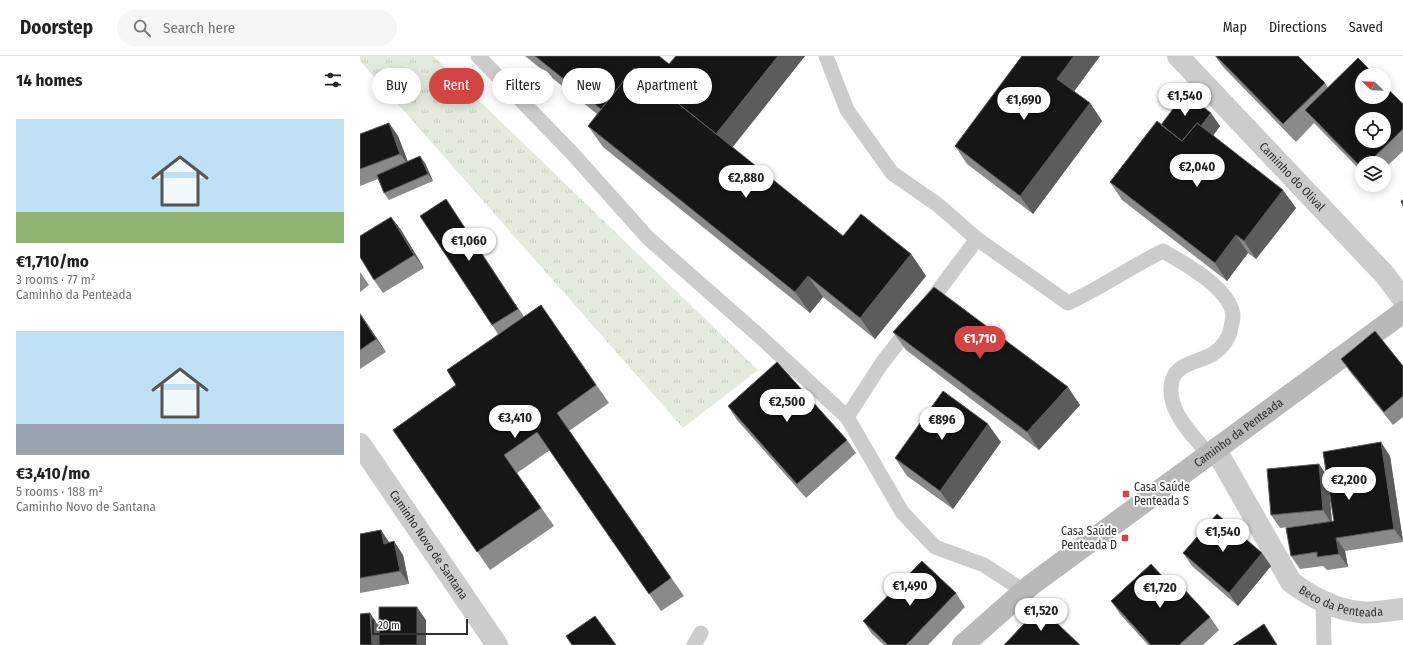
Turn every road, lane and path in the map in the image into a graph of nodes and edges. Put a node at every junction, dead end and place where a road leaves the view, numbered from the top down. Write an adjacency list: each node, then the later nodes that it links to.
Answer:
1 (478, 56): 7 (lane)
2 (826, 56): 4 (lane)
3 (1178, 56): 5 (street, Caminho do Olival)
4 (977, 239): 7 (lane); 9 (lane)
5 (1403, 299)
6 (1403, 312): 9 (street, Caminho da Penteada)
7 (847, 418): 10 (lane)
8 (360, 444): 13 (street, Caminho Novo de Santana)
9 (1212, 452): 10 (street, Caminho da Penteada); 11 (street, Beco da Penteada)
10 (1024, 591): 14 (street, Caminho da Penteada)
11 (1323, 601): 12 (street, Beco da Penteada); 15 (lane)
12 (1403, 609)
13 (497, 645)
14 (963, 645)
15 (1324, 645)

